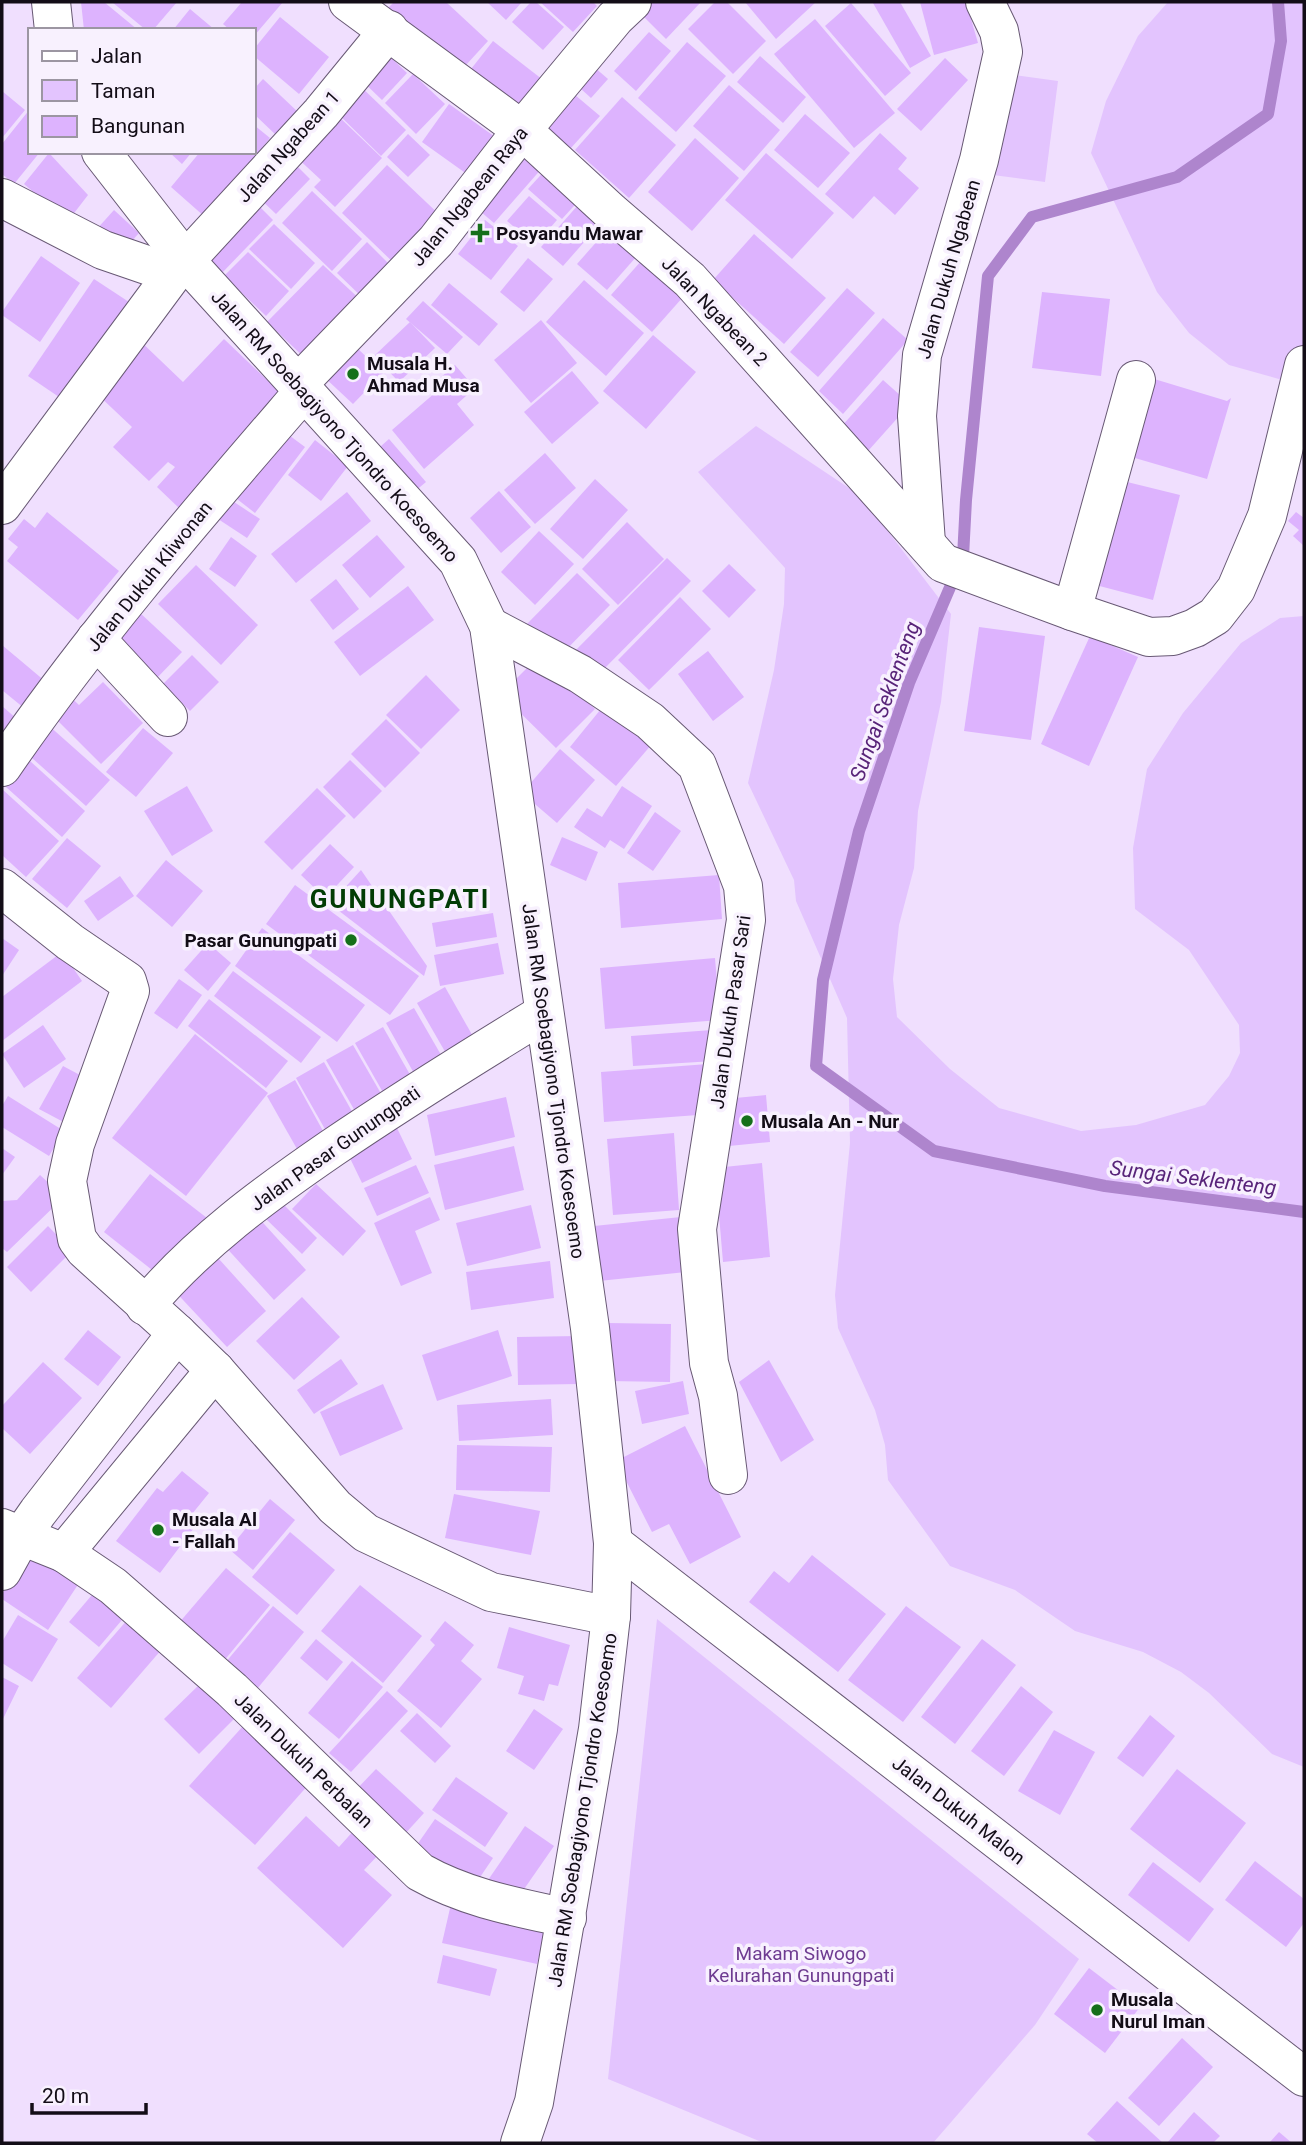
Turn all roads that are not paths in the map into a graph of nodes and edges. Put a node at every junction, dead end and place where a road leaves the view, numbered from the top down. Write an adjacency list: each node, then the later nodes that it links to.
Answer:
1 (51, 2): 5 (street)
2 (348, 2): 6 (street, Jalan Ngabean 2)
3 (632, 2): 7 (street, Jalan Ngabean Raya)
4 (985, 2): 15 (street, Jalan Dukuh Ngabean)
5 (54, 28)
6 (388, 30): 7 (street, Jalan Ngabean 2); 10 (street, Jalan Ngabean 1)
7 (522, 130): 13 (street, Jalan Ngabean Raya); 15 (street, Jalan Ngabean 2)
8 (102, 154): 10 (street, Jalan RM Soebagiyono Tjondro Koesoemo)
9 (2, 198): 10 (street)
10 (179, 267): 13 (street, Jalan RM Soebagiyono Tjondro Koesoemo); 14 (street)
11 (1304, 365): 16 (street)
12 (1136, 380): 16 (street)
13 (301, 387): 17 (street, Jalan RM Soebagiyono Tjondro Koesoemo); 18 (street, Jalan Dukuh Kliwonan)
14 (2, 505)
15 (934, 553): 16 (street)
16 (1072, 611)
17 (489, 626): 22 (street, Jalan RM Soebagiyono Tjondro Koesoemo); 26 (street, Jalan Dukuh Pasar Sari)
18 (96, 639): 19 (street); 20 (street, Jalan Dukuh Kliwonan)
19 (167, 717)
20 (2, 767)
21 (2, 888): 23 (street)
22 (544, 1013): 23 (street, Jalan Pasar Gunungpati); 28 (street, Jalan RM Soebagiyono Tjondro Koesoemo)
23 (145, 1306): 24 (street)
24 (177, 1333): 25 (street); 27 (street)
25 (215, 1370): 29 (street); 31 (street)
26 (728, 1475)
27 (12, 1532): 29 (street, Jalan Dukuh Perbalan); 30 (street)
28 (613, 1543): 31 (street, Jalan RM Soebagiyono Tjondro Koesoemo); 33 (street, Jalan Dukuh Malon)
29 (64, 1553): 32 (street, Jalan Dukuh Perbalan)
30 (2, 1571)
31 (611, 1616): 32 (street, Jalan RM Soebagiyono Tjondro Koesoemo)
32 (567, 1918): 34 (street, Jalan RM Soebagiyono Tjondro Koesoemo)
33 (1304, 2077)
34 (520, 2143)

